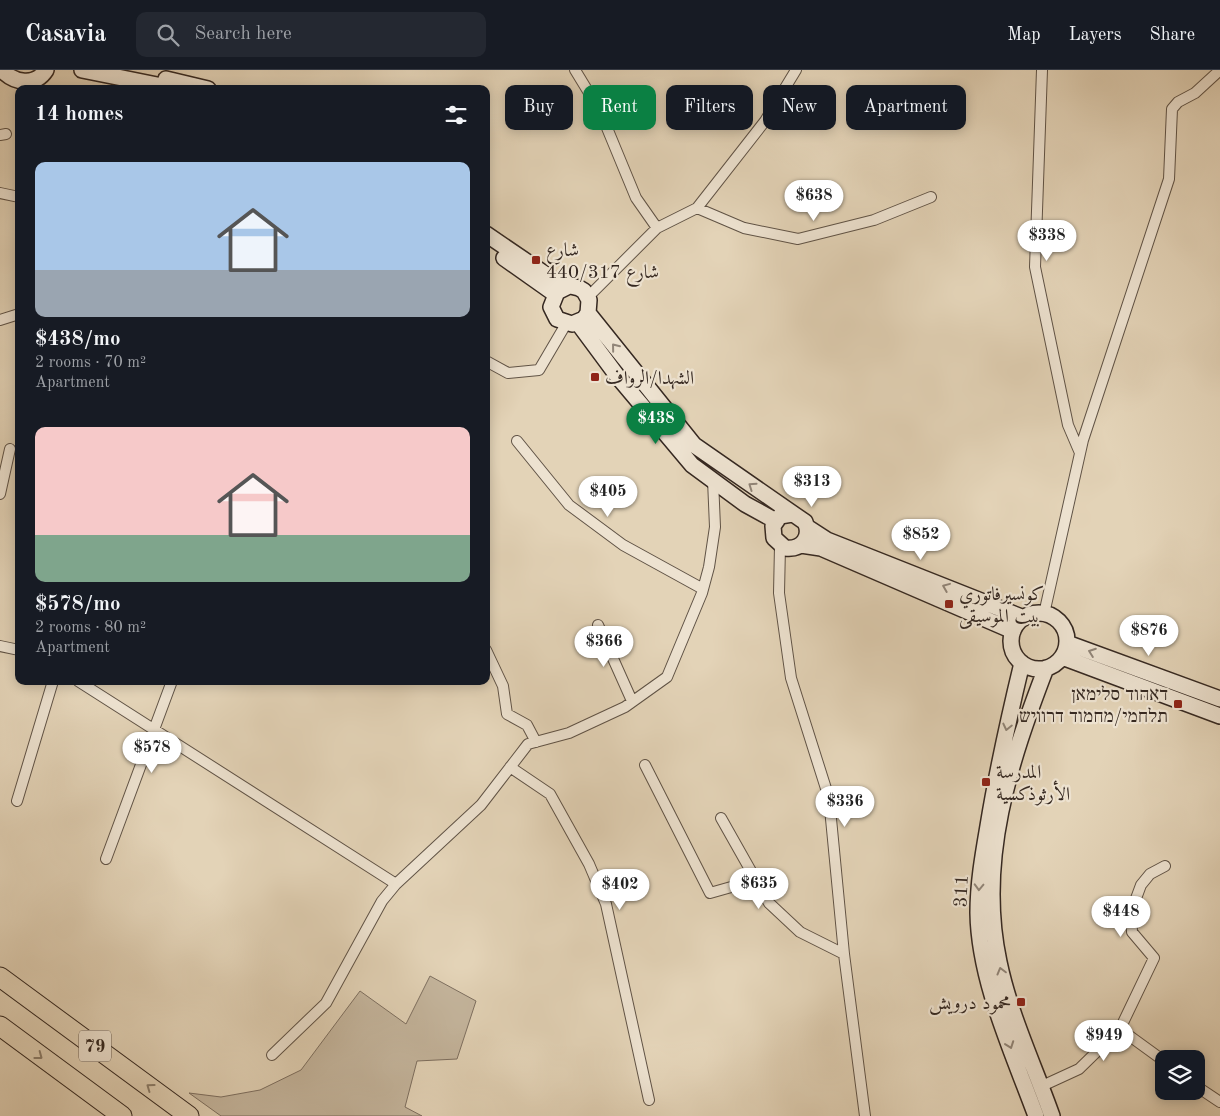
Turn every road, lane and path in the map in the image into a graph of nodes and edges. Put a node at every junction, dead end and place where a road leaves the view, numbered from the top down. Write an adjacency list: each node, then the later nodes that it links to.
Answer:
1 (1, 70): 2 (street)
2 (46, 70)
3 (82, 70): 9 (street)
4 (122, 70): 10 (street)
5 (574, 70): 15 (street)
6 (796, 70): 14 (street)
7 (1042, 70): 27 (street)
8 (1220, 70): 27 (street)
9 (157, 85)
10 (190, 85)
11 (0, 193): 12 (street)
12 (15, 196)
13 (931, 197): 14 (street)
14 (697, 208): 15 (street)
15 (657, 228): 20 (street)
16 (490, 237): 18 (street)
17 (490, 248): 19 (street)
18 (569, 286): 19 (street); 20 (street)
19 (554, 294): 23 (street)
20 (588, 297): 23 (street)
21 (15, 315): 22 (street)
22 (1, 319)
23 (577, 320): 24 (street); 28 (street); 30 (street, one-way to 23)
24 (490, 363)
25 (517, 441): 35 (street)
26 (10, 449): 29 (street)
27 (1080, 453): 36 (street)
28 (713, 480): 31 (street); 35 (street)
29 (0, 494)
30 (792, 514): 31 (street); 32 (street)
31 (776, 521): 34 (street)
32 (807, 527): 33 (street); 37 (street, one-way to 32)
33 (801, 545): 34 (street); 39 (street)
34 (780, 546): 62 (street)
35 (703, 589): 50 (street)
36 (1044, 614): 37 (street); 42 (street)
37 (1024, 618): 39 (street)
38 (598, 625): 50 (street)
39 (1013, 631): 44 (street)
40 (0, 646): 41 (street)
41 (15, 649)
42 (1064, 650): 45 (street); 49 (street, one-way to 42); 51 (street)
43 (490, 658): 53 (street)
44 (1022, 663): 45 (street); 75 (street, 311, one-way to 75)
45 (1046, 668): 68 (street, 311, one-way to 45)
46 (52, 685): 56 (street)
47 (84, 685): 52 (street)
48 (171, 685): 52 (street)
49 (1220, 696)
50 (632, 701): 53 (street)
51 (1220, 716)
52 (155, 730): 58 (street); 61 (street)
53 (536, 742): 55 (street)
54 (645, 766): 60 (street)
55 (510, 767): 61 (street); 70 (street)
56 (17, 801)
57 (721, 818): 60 (street)
58 (106, 859)
59 (1164, 866): 65 (street)
60 (756, 880): 62 (street)
61 (396, 884): 66 (street)
62 (844, 954): 74 (street)
63 (0, 977): 73 (highway, 79, one-way to 63)
64 (0, 1026): 72 (highway, 79, one-way to 72)
65 (1120, 1029): 67 (street); 68 (street)
66 (272, 1055)
67 (1155, 1055)
68 (1042, 1086): 76 (street, 311)
69 (1205, 1092): 71 (street)
70 (649, 1100)
71 (1220, 1102)
72 (122, 1116)
73 (189, 1116)
74 (865, 1116)
75 (1036, 1116)
76 (1052, 1116)

